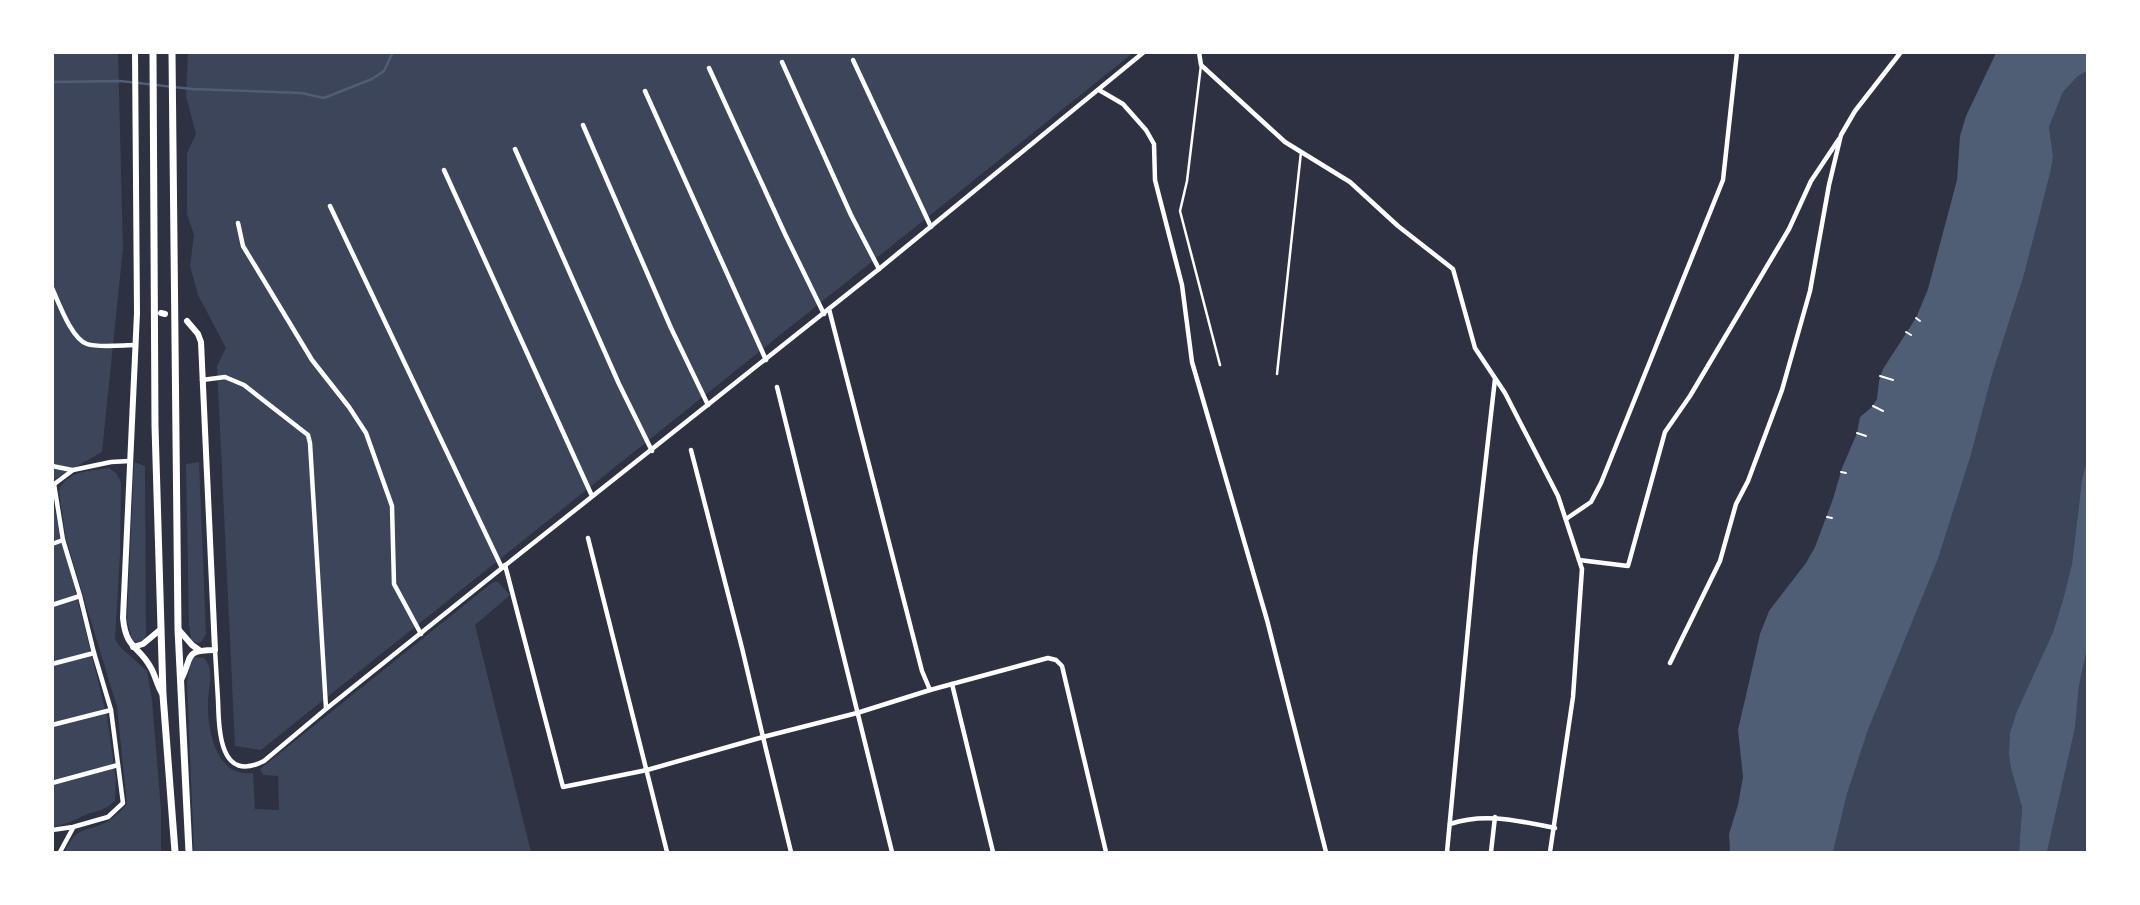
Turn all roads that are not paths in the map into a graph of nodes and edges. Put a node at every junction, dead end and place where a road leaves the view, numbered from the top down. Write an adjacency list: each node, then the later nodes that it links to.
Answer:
1 (135, 52): 25 (street)
2 (153, 52): 52 (main road)
3 (172, 52): 53 (main road)
4 (1144, 52): 12 (street)
5 (1199, 52): 10 (street)
6 (1901, 52): 15 (street)
7 (1735, 54): 44 (street)
8 (853, 60): 21 (street)
9 (782, 62): 22 (street)
10 (1201, 65): 17 (street); 31 (lane)
11 (709, 68): 27 (street)
12 (1099, 90): 21 (street); 86 (street)
13 (645, 91): 30 (street)
14 (583, 125): 36 (street)
15 (1841, 135): 48 (street); 59 (street)
16 (515, 149): 38 (street)
17 (1301, 152): 32 (lane); 33 (street)
18 (444, 170): 43 (street)
19 (330, 206): 49 (street)
20 (238, 223): 54 (street)
21 (930, 227): 22 (street)
22 (879, 269): 24 (street)
23 (52, 288): 29 (street)
24 (829, 309): 27 (street); 63 (street)
25 (137, 313): 26 (street); 29 (street)
26 (146, 313)
27 (824, 314): 30 (street)
28 (187, 321): 34 (street)
29 (136, 345): 39 (street)
30 (766, 360): 36 (street)
31 (1220, 365)
32 (1277, 374)
33 (1495, 379): 44 (street); 74 (street)
34 (202, 380): 57 (street); 65 (street)
35 (776, 387): 67 (street)
36 (708, 405): 38 (street)
37 (691, 450): 69 (street)
38 (652, 451): 43 (street)
39 (130, 461): 41 (street); 55 (street)
40 (52, 466): 41 (street)
41 (73, 470): 42 (street)
42 (53, 485): 46 (street)
43 (592, 496): 49 (street)
44 (1566, 519): 48 (street)
45 (588, 538): 71 (street)
46 (62, 540): 47 (street); 50 (street)
47 (52, 544)
48 (1579, 560): 76 (street)
49 (503, 566): 54 (street); 71 (street)
50 (80, 596): 51 (street); 58 (street)
51 (52, 605)
52 (161, 629): 55 (street); 64 (main road)
53 (178, 629): 56 (street); 61 (main road)
54 (421, 634): 65 (street)
55 (133, 647): 64 (street)
56 (199, 650): 57 (street); 61 (street)
57 (215, 650): 65 (street)
58 (94, 653): 60 (street); 66 (street)
59 (1670, 663)
60 (52, 664)
61 (181, 680): 80 (main road)
62 (952, 684): 63 (street); 84 (street); 85 (street)
63 (930, 690): 67 (street)
64 (163, 695): 79 (main road)
65 (326, 709)
66 (111, 710): 68 (street); 70 (street)
67 (857, 713): 69 (street); 83 (street)
68 (52, 725)
69 (763, 737): 71 (street); 82 (street)
70 (118, 765): 72 (street); 75 (street)
71 (647, 770): 81 (street)
72 (52, 783)
73 (1495, 817): 74 (street); 76 (street); 88 (street)
74 (1450, 824): 87 (street)
75 (73, 827): 77 (street); 78 (street)
76 (1555, 828): 89 (street)
77 (52, 830)
78 (60, 852)
79 (176, 852)
80 (189, 852)
81 (667, 852)
82 (791, 852)
83 (892, 852)
84 (993, 852)
85 (1106, 852)
86 (1326, 852)
87 (1447, 852)
88 (1491, 852)
89 (1550, 852)

